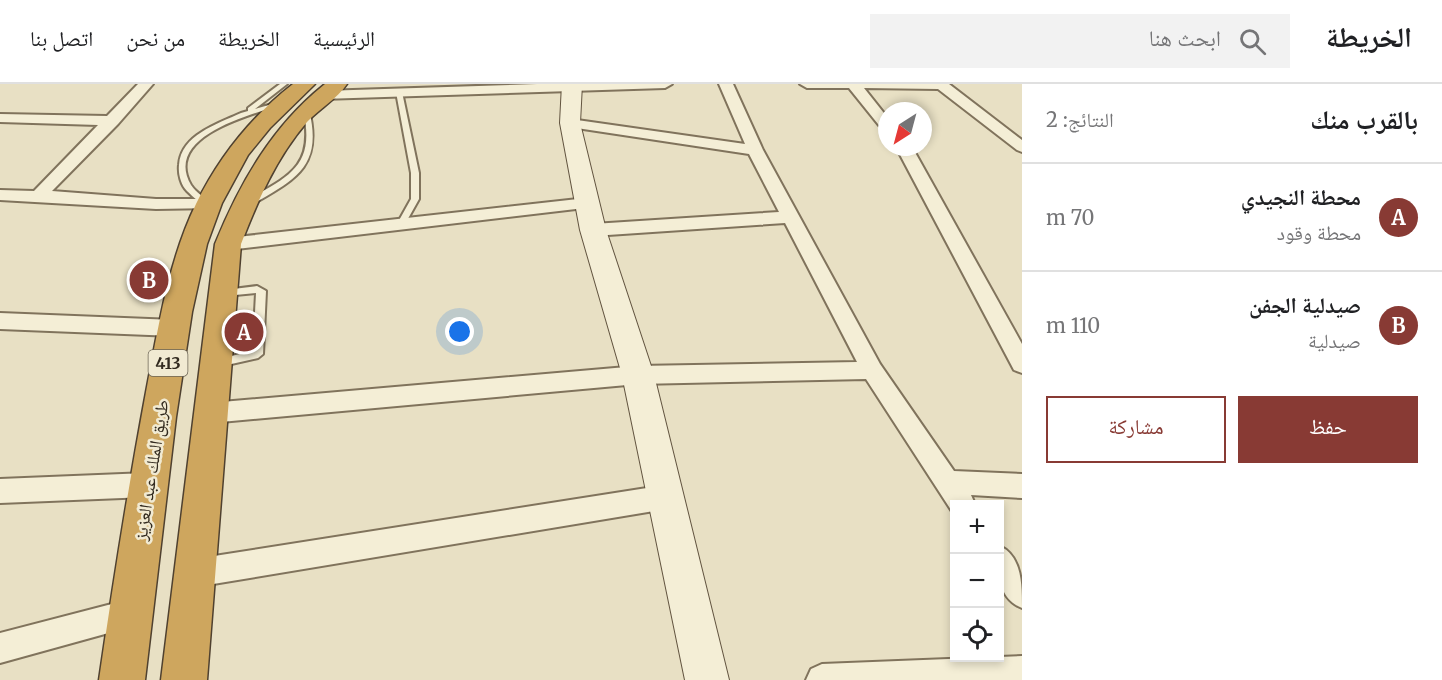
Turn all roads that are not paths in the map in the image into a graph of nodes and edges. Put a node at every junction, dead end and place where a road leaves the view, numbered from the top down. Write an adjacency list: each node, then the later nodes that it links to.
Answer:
1 (146, 84): 14 (street)
2 (665, 84): 8 (street)
3 (726, 84): 17 (street)
4 (807, 84): 5 (street)
5 (853, 84): 6 (street); 12 (street)
6 (941, 84): 16 (street)
7 (534, 85): 8 (street); 9 (street)
8 (572, 85): 15 (street)
9 (399, 92): 10 (street); 24 (lane)
10 (306, 93): 11 (lane); 11 (lane); 21 (highway, طريق الملك عبد العزيز / 413); 25 (highway, 413)
11 (243, 114): 21 (lane)
12 (878, 115)
13 (0, 118): 14 (street)
14 (113, 121): 19 (street)
15 (570, 123): 17 (street); 22 (street)
16 (1022, 147)
17 (755, 150): 23 (street)
18 (909, 156): 28 (street)
19 (40, 194): 20 (street); 21 (street)
20 (0, 195)
21 (208, 204): 27 (highway, طريق الملك عبد العزيز / 413)
22 (590, 216): 23 (street); 24 (street); 30 (street)
23 (789, 217): 29 (street)
24 (401, 224): 25 (street)
25 (228, 244): 31 (highway, 413)
26 (0, 321): 27 (street)
27 (174, 328): 33 (highway, طريق الملك عبد العزيز / 413)
28 (1022, 364)
29 (872, 370): 30 (street); 32 (street)
30 (638, 375): 31 (street); 36 (street)
31 (210, 413): 39 (highway, 413)
32 (947, 482): 34 (street); 37 (street)
33 (147, 485): 35 (street); 41 (highway, طريق الملك عبد العزيز / 413)
34 (1022, 486)
35 (0, 491)
36 (666, 497): 39 (street); 46 (street)
37 (959, 500)
38 (1004, 567): 40 (street)
39 (195, 573): 45 (highway, 413)
40 (1022, 594)
41 (131, 614): 42 (street); 44 (highway, طريق الملك عبد العزيز / 413)
42 (0, 648)
43 (1022, 672): 47 (street)
44 (122, 680)
45 (184, 680)
46 (707, 680)
47 (822, 680)

